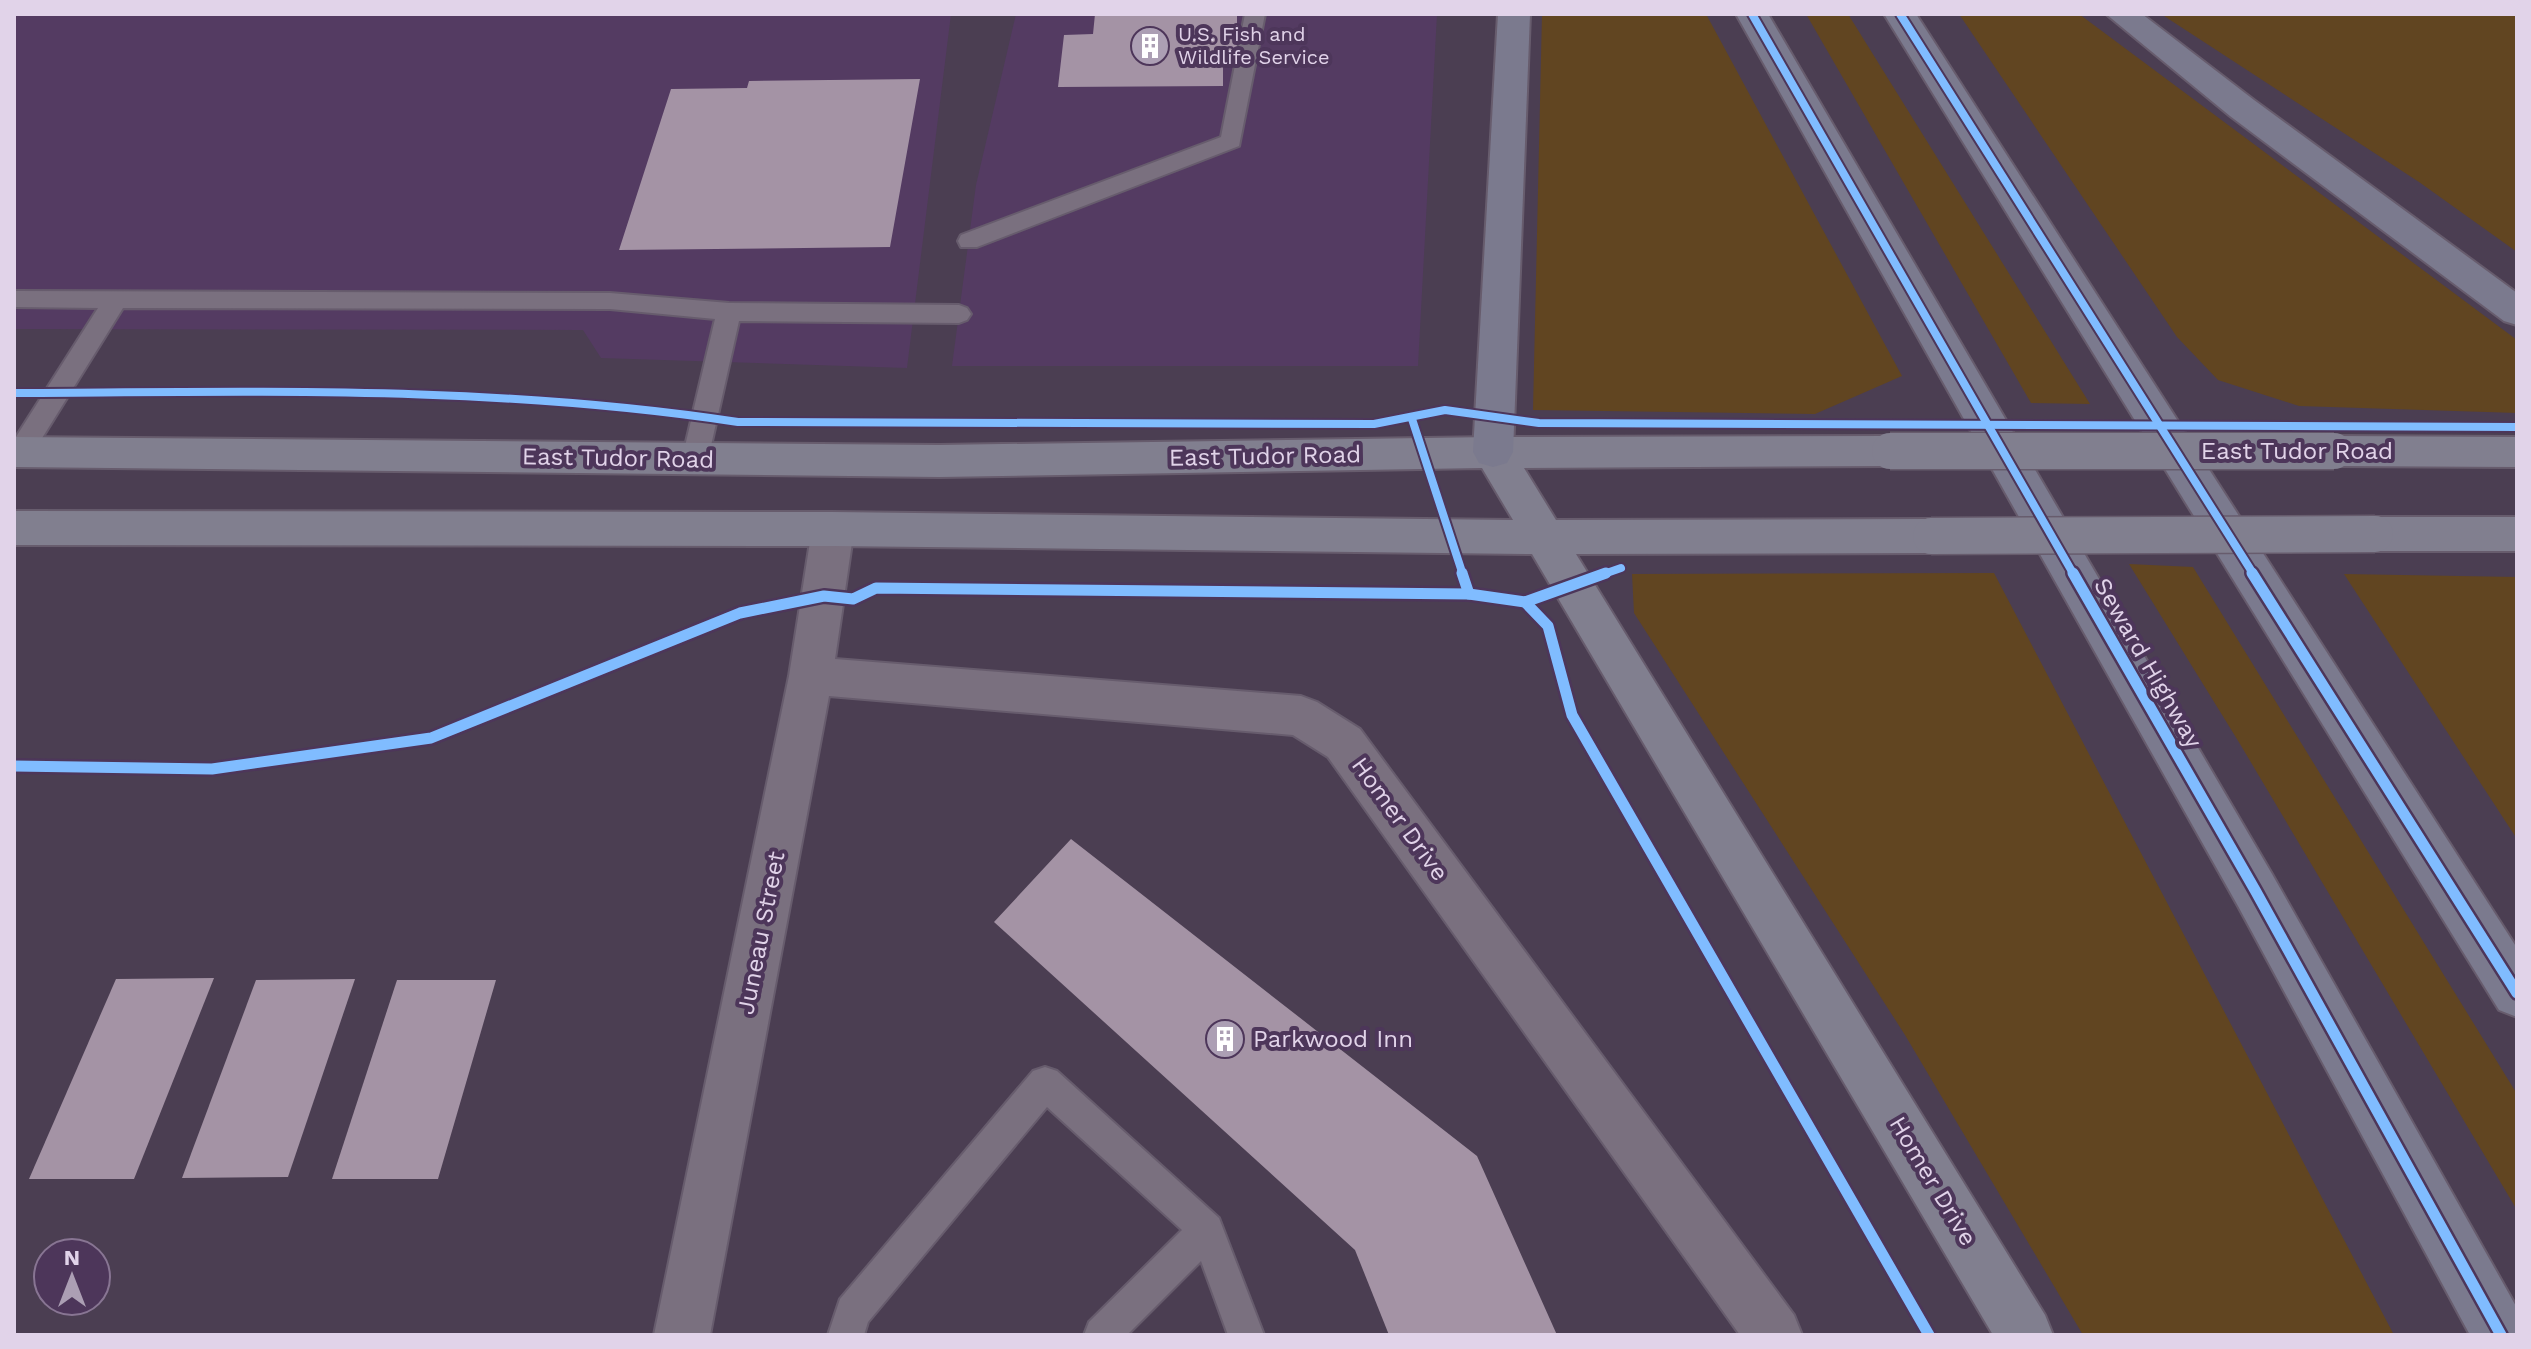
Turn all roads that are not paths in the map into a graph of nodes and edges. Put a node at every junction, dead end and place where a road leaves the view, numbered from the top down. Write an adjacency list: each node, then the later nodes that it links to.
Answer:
1 (1255, 14): 6 (lane)
2 (1514, 14): 13 (highway)
3 (1752, 14): 29 (highway, Seward Highway)
4 (1900, 14): 21 (highway)
5 (2122, 14): 10 (highway)
6 (969, 241)
7 (14, 299): 8 (lane)
8 (116, 299): 9 (lane); 12 (lane)
9 (729, 312): 11 (lane); 15 (lane)
10 (2517, 312)
11 (959, 314)
12 (17, 452): 15 (main road, East Tudor Road)
13 (1493, 452): 14 (main road, East Tudor Road, bridge); 15 (main road, East Tudor Road); 19 (main road, Homer Drive)
14 (2517, 452)
15 (695, 459)
16 (14, 528): 17 (main road)
17 (833, 529): 19 (main road); 20 (street, Juneau Street)
18 (2517, 534): 19 (main road, bridge)
19 (1546, 537): 28 (main road, Homer Drive)
20 (811, 676): 23 (street, Juneau Street); 27 (street, Homer Drive)
21 (2517, 993)
22 (1207, 1230): 24 (lane); 25 (lane); 26 (lane)
23 (682, 1335)
24 (846, 1335)
25 (1102, 1335)
26 (1246, 1335)
27 (1774, 1335)
28 (2025, 1335)
29 (2501, 1335)

